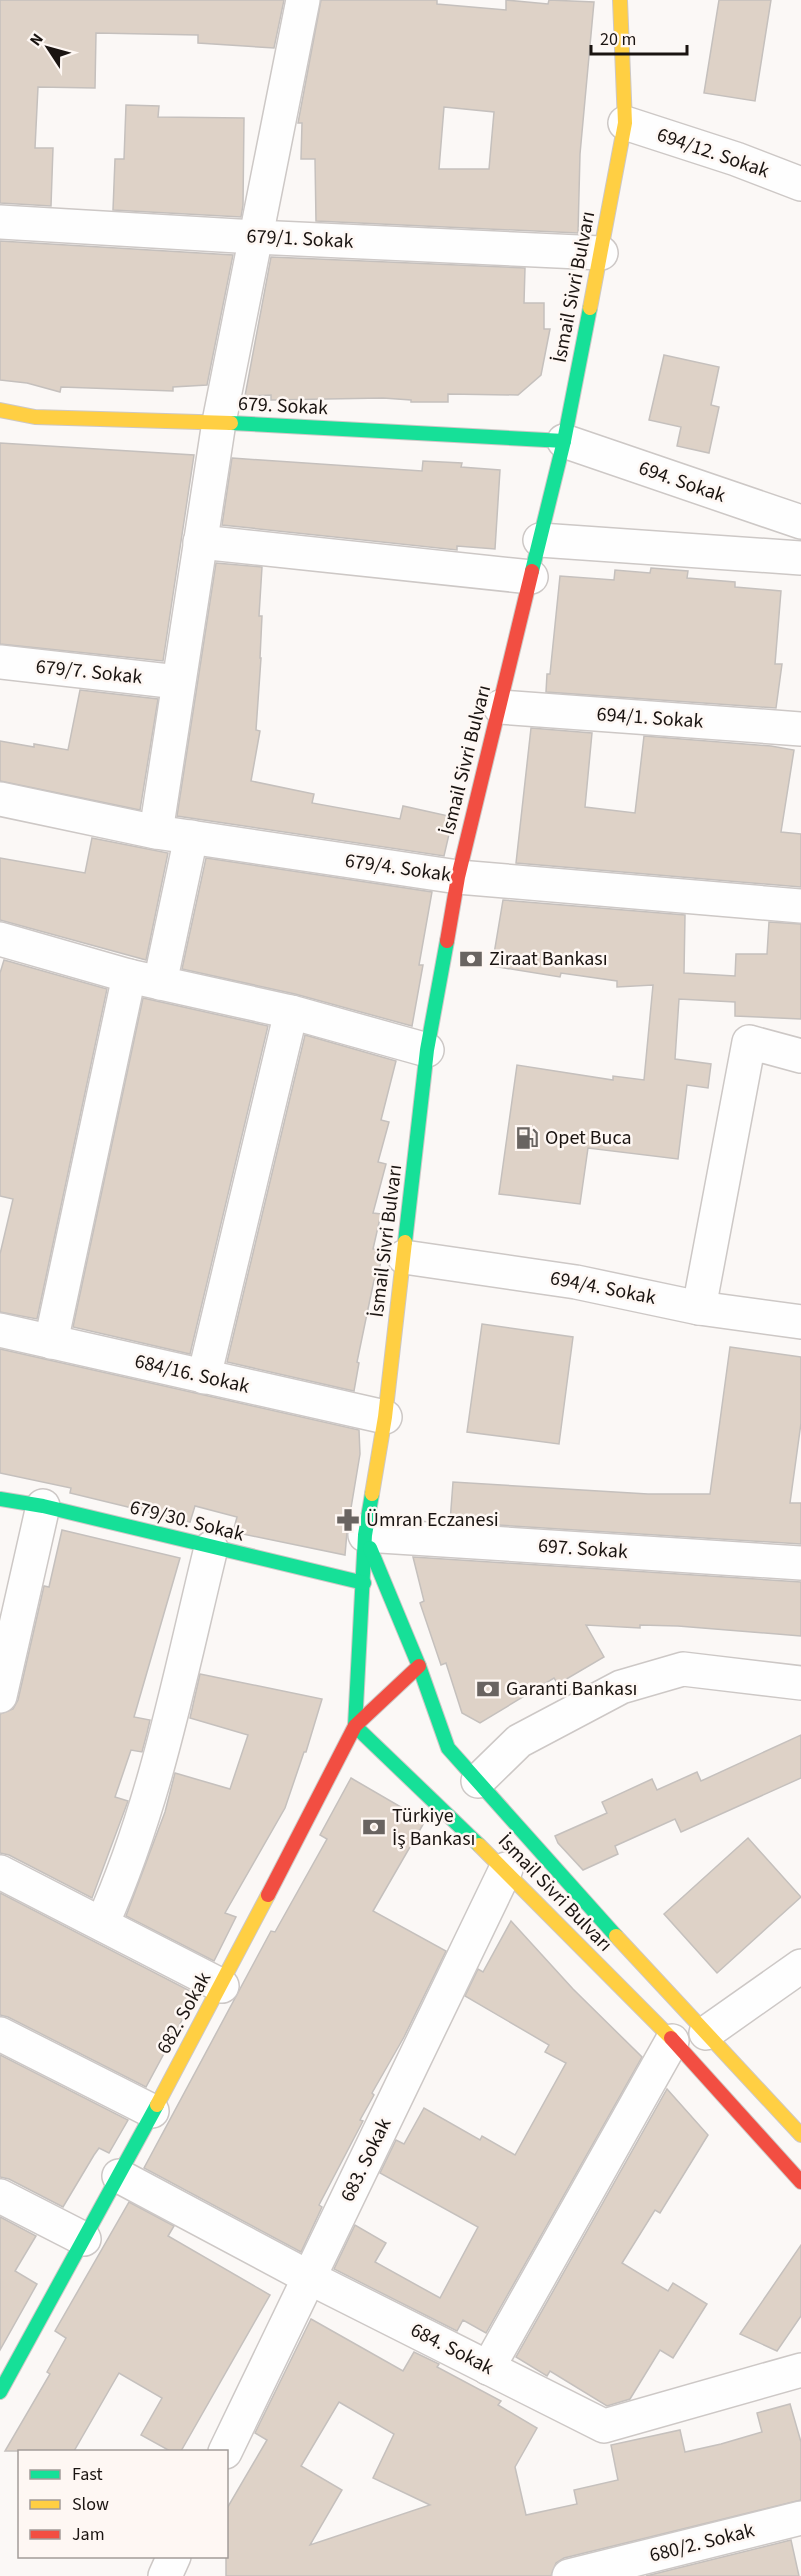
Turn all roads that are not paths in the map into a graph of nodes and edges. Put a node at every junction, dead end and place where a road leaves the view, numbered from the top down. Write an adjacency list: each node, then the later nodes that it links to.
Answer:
1 (303, 0): 6 (street)
2 (620, 0): 3 (main road, İsmail Sivri Bulvarı)
3 (625, 123): 4 (street, 694/12. Sokak); 7 (main road, İsmail Sivri Bulvarı)
4 (801, 183)
5 (0, 222): 6 (street, 679/1. Sokak)
6 (255, 237): 7 (street, 679/1. Sokak); 9 (street)
7 (601, 253): 10 (main road, İsmail Sivri Bulvarı)
8 (0, 410): 9 (main road, 679. Sokak)
9 (219, 422): 10 (main road, 679. Sokak); 13 (street)
10 (564, 441): 11 (street, 694. Sokak); 12 (main road, İsmail Sivri Bulvarı)
11 (801, 522)
12 (540, 540): 14 (street); 15 (main road, İsmail Sivri Bulvarı)
13 (200, 542): 15 (street); 17 (street)
14 (801, 558)
15 (531, 577): 18 (main road, İsmail Sivri Bulvarı)
16 (0, 662): 17 (street, 679/7. Sokak)
17 (178, 682): 21 (street)
18 (500, 706): 19 (street, 694/1. Sokak); 23 (main road, İsmail Sivri Bulvarı)
19 (801, 729)
20 (0, 799): 21 (street, 679/4. Sokak)
21 (156, 832): 22 (street, 679/4. Sokak)
22 (191, 837): 23 (street, 679/4. Sokak); 26 (street)
23 (458, 877): 24 (street, 679/4. Sokak); 28 (main road, İsmail Sivri Bulvarı)
24 (801, 906)
25 (0, 941): 26 (street)
26 (144, 979): 27 (street); 34 (street)
27 (291, 1012): 28 (street); 35 (street)
28 (427, 1050): 30 (main road, İsmail Sivri Bulvarı)
29 (801, 1056): 31 (street)
30 (404, 1257): 31 (street, 694/4. Sokak); 36 (main road, İsmail Sivri Bulvarı)
31 (699, 1308): 32 (street, 694/4. Sokak)
32 (801, 1322)
33 (0, 1330): 34 (street, 684/16. Sokak)
34 (51, 1342): 35 (street, 684/16. Sokak)
35 (204, 1377): 36 (street, 684/16. Sokak)
36 (385, 1417): 39 (main road, İsmail Sivri Bulvarı)
37 (0, 1499): 38 (main road, 679/30. Sokak)
38 (43, 1506): 40 (main road, 679/30. Sokak); 45 (street)
39 (365, 1535): 41 (street, 697. Sokak); 42 (main road, İsmail Sivri Bulvarı); 43 (main road, İsmail Sivri Bulvarı)
40 (211, 1548): 42 (main road, 679/30. Sokak); 50 (street)
41 (801, 1563)
42 (364, 1583): 46 (main road, İsmail Sivri Bulvarı)
43 (419, 1666): 46 (main road, 682. Sokak); 47 (main road, İsmail Sivri Bulvarı)
44 (801, 1683): 47 (street)
45 (0, 1696)
46 (355, 1726): 48 (main road, İsmail Sivri Bulvarı); 52 (main road, 682. Sokak)
47 (478, 1781): 53 (main road, İsmail Sivri Bulvarı)
48 (506, 1869): 55 (main road, İsmail Sivri Bulvarı); 62 (street, 683. Sokak)
49 (0, 1872): 50 (street)
50 (102, 1924): 52 (street)
51 (801, 1966): 53 (street)
52 (222, 1986): 56 (main road, 682. Sokak)
53 (706, 2033): 57 (main road, İsmail Sivri Bulvarı)
54 (0, 2034): 56 (street)
55 (672, 2041): 59 (main road, İsmail Sivri Bulvarı); 63 (street)
56 (152, 2111): 58 (main road, 682. Sokak)
57 (801, 2135)
58 (119, 2176): 61 (main road, 682. Sokak); 62 (street, 684. Sokak)
59 (801, 2182)
60 (0, 2196): 61 (street)
61 (84, 2239): 65 (main road, 682. Sokak)
62 (310, 2278): 63 (street, 684. Sokak); 66 (street, 683. Sokak)
63 (488, 2368): 64 (street, 684. Sokak)
64 (801, 2370)
65 (4, 2374)
66 (225, 2450)
67 (801, 2518): 70 (street, 680/2. Sokak)
68 (173, 2558): 69 (street)
69 (165, 2576)
70 (569, 2576)

